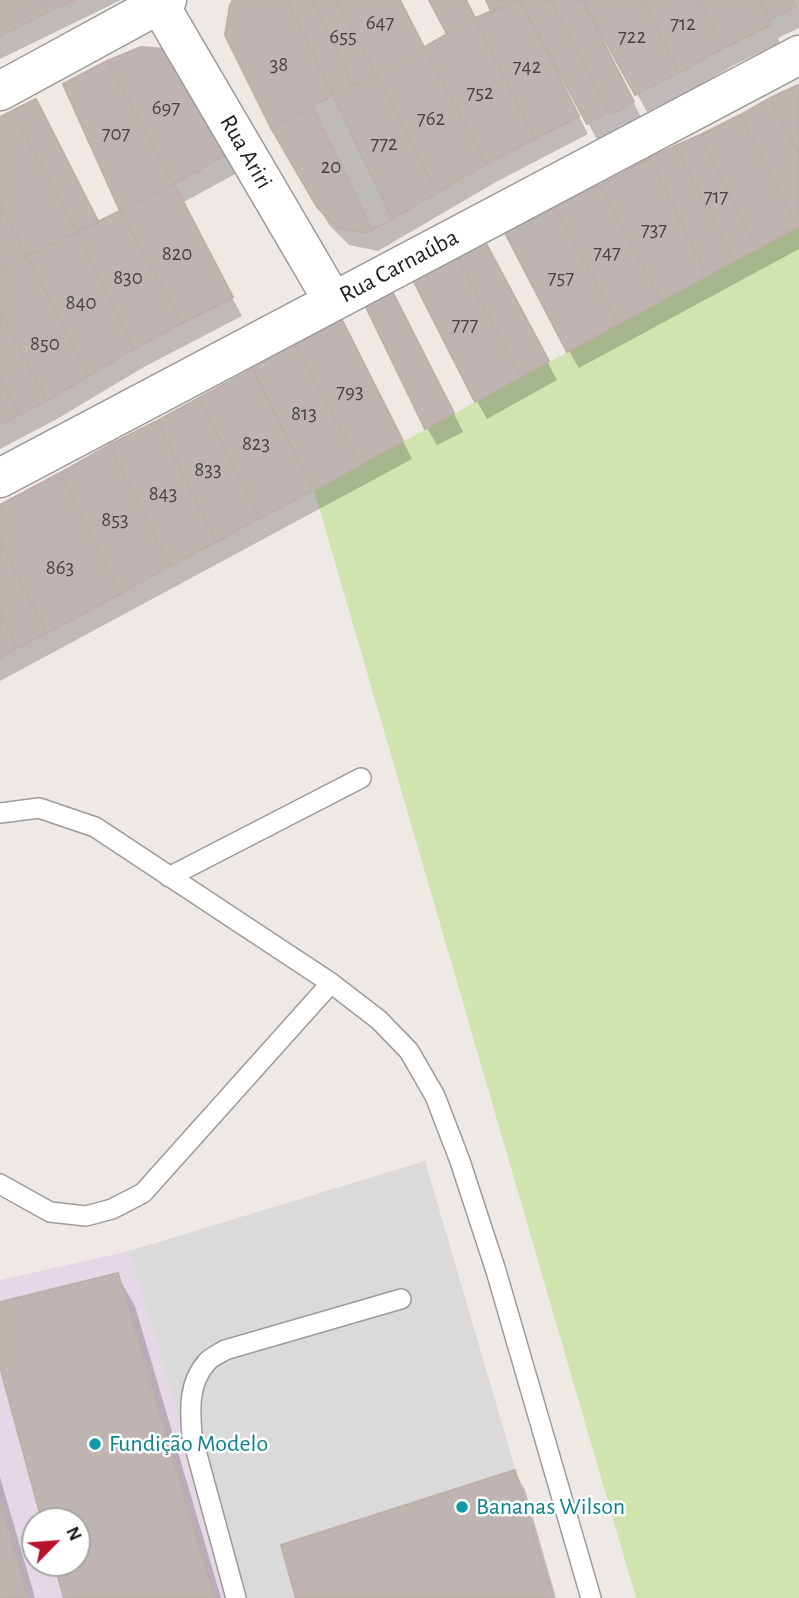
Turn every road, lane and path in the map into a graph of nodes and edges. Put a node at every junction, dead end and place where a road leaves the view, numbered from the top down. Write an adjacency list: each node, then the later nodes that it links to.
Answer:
1 (163, 2): 3 (street); 4 (street, Rua Ariri)
2 (799, 55): 4 (street, Rua Carnaúba)
3 (0, 91)
4 (333, 301): 5 (street, Rua Carnaúba)
5 (0, 478)
6 (361, 778): 8 (lane)
7 (0, 813): 8 (lane)
8 (169, 877): 9 (lane)
9 (331, 983): 10 (lane); 13 (lane)
10 (0, 1184)
11 (401, 1299): 12 (lane)
12 (236, 1598)
13 (591, 1598)

